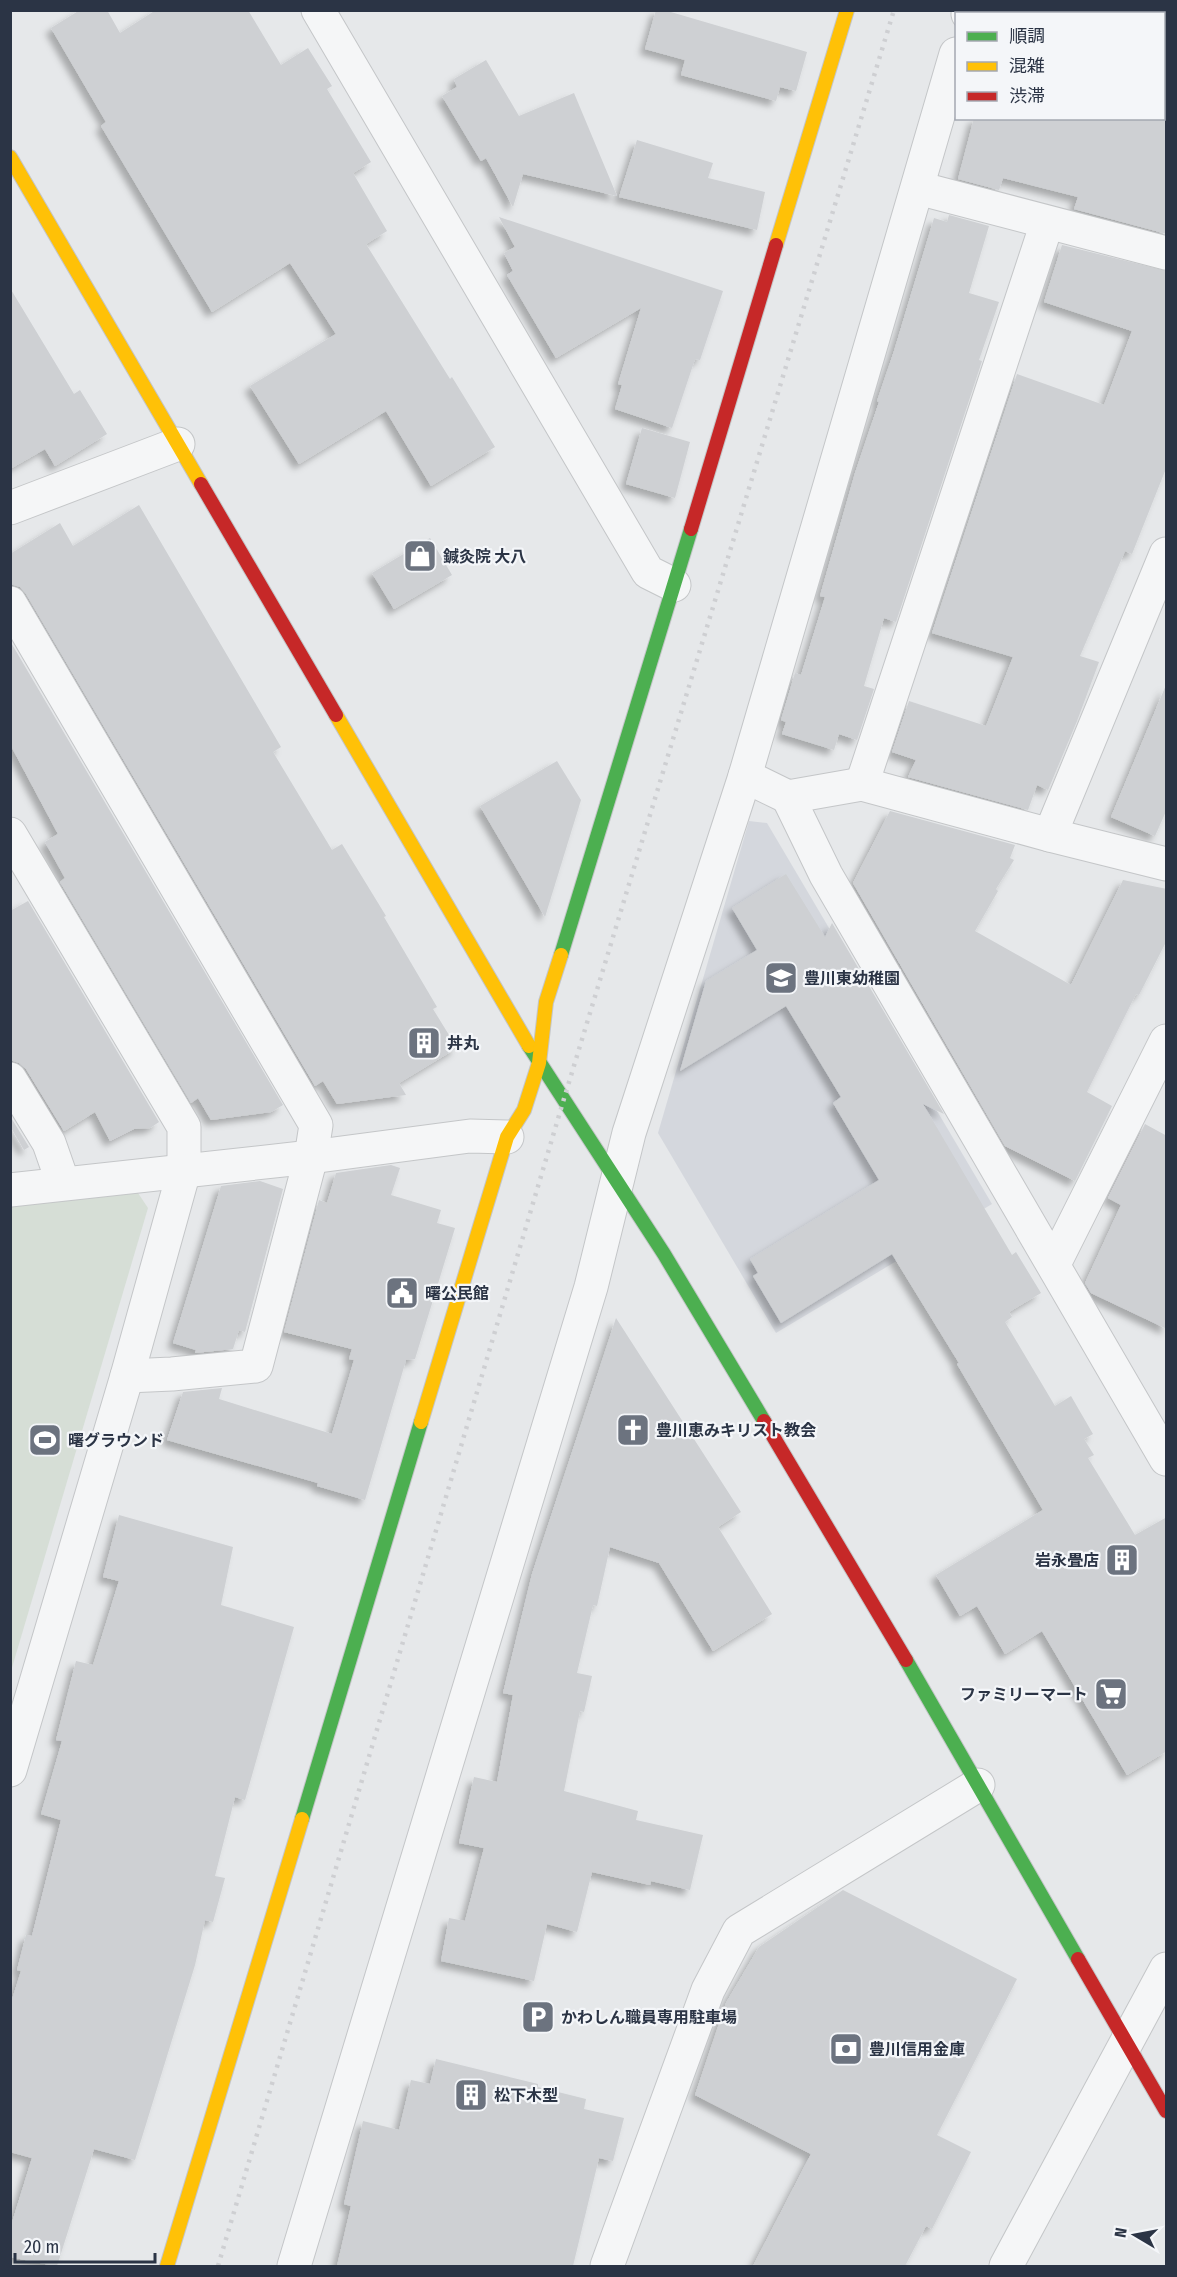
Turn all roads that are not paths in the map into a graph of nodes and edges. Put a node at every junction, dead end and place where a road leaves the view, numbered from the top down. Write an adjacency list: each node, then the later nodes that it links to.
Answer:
1 (318, 10): 11 (street)
2 (847, 10): 11 (street)
3 (955, 61): 5 (street)
4 (10, 157): 8 (street)
5 (918, 188): 6 (street); 13 (street)
6 (1047, 223): 7 (street); 14 (street)
7 (1167, 253)
8 (178, 444): 9 (street); 20 (street)
9 (10, 508)
10 (1167, 554): 17 (street)
11 (674, 585): 20 (street)
12 (10, 603): 23 (street)
13 (745, 776): 15 (street); 25 (street)
14 (862, 783): 15 (street); 17 (street)
15 (788, 797): 28 (street)
16 (10, 834): 24 (street)
17 (1050, 835): 18 (street)
18 (1167, 864)
19 (1167, 1041): 28 (street)
20 (539, 1063): 22 (street); 25 (street)
21 (10, 1078): 26 (street)
22 (507, 1137): 23 (street); 36 (street)
23 (311, 1157): 24 (street); 29 (street)
24 (184, 1171): 26 (street); 29 (street)
25 (617, 1180): 32 (street); 37 (street)
26 (63, 1183): 27 (street)
27 (10, 1190)
28 (1054, 1264): 30 (street)
29 (127, 1376): 31 (street)
30 (1167, 1459)
31 (10, 1770)
32 (978, 1785): 34 (street); 38 (street)
33 (1167, 1969): 34 (street)
34 (1127, 2044): 35 (street); 39 (street)
35 (1167, 2111)
36 (167, 2266)
37 (294, 2266)
38 (607, 2266)
39 (1006, 2266)

